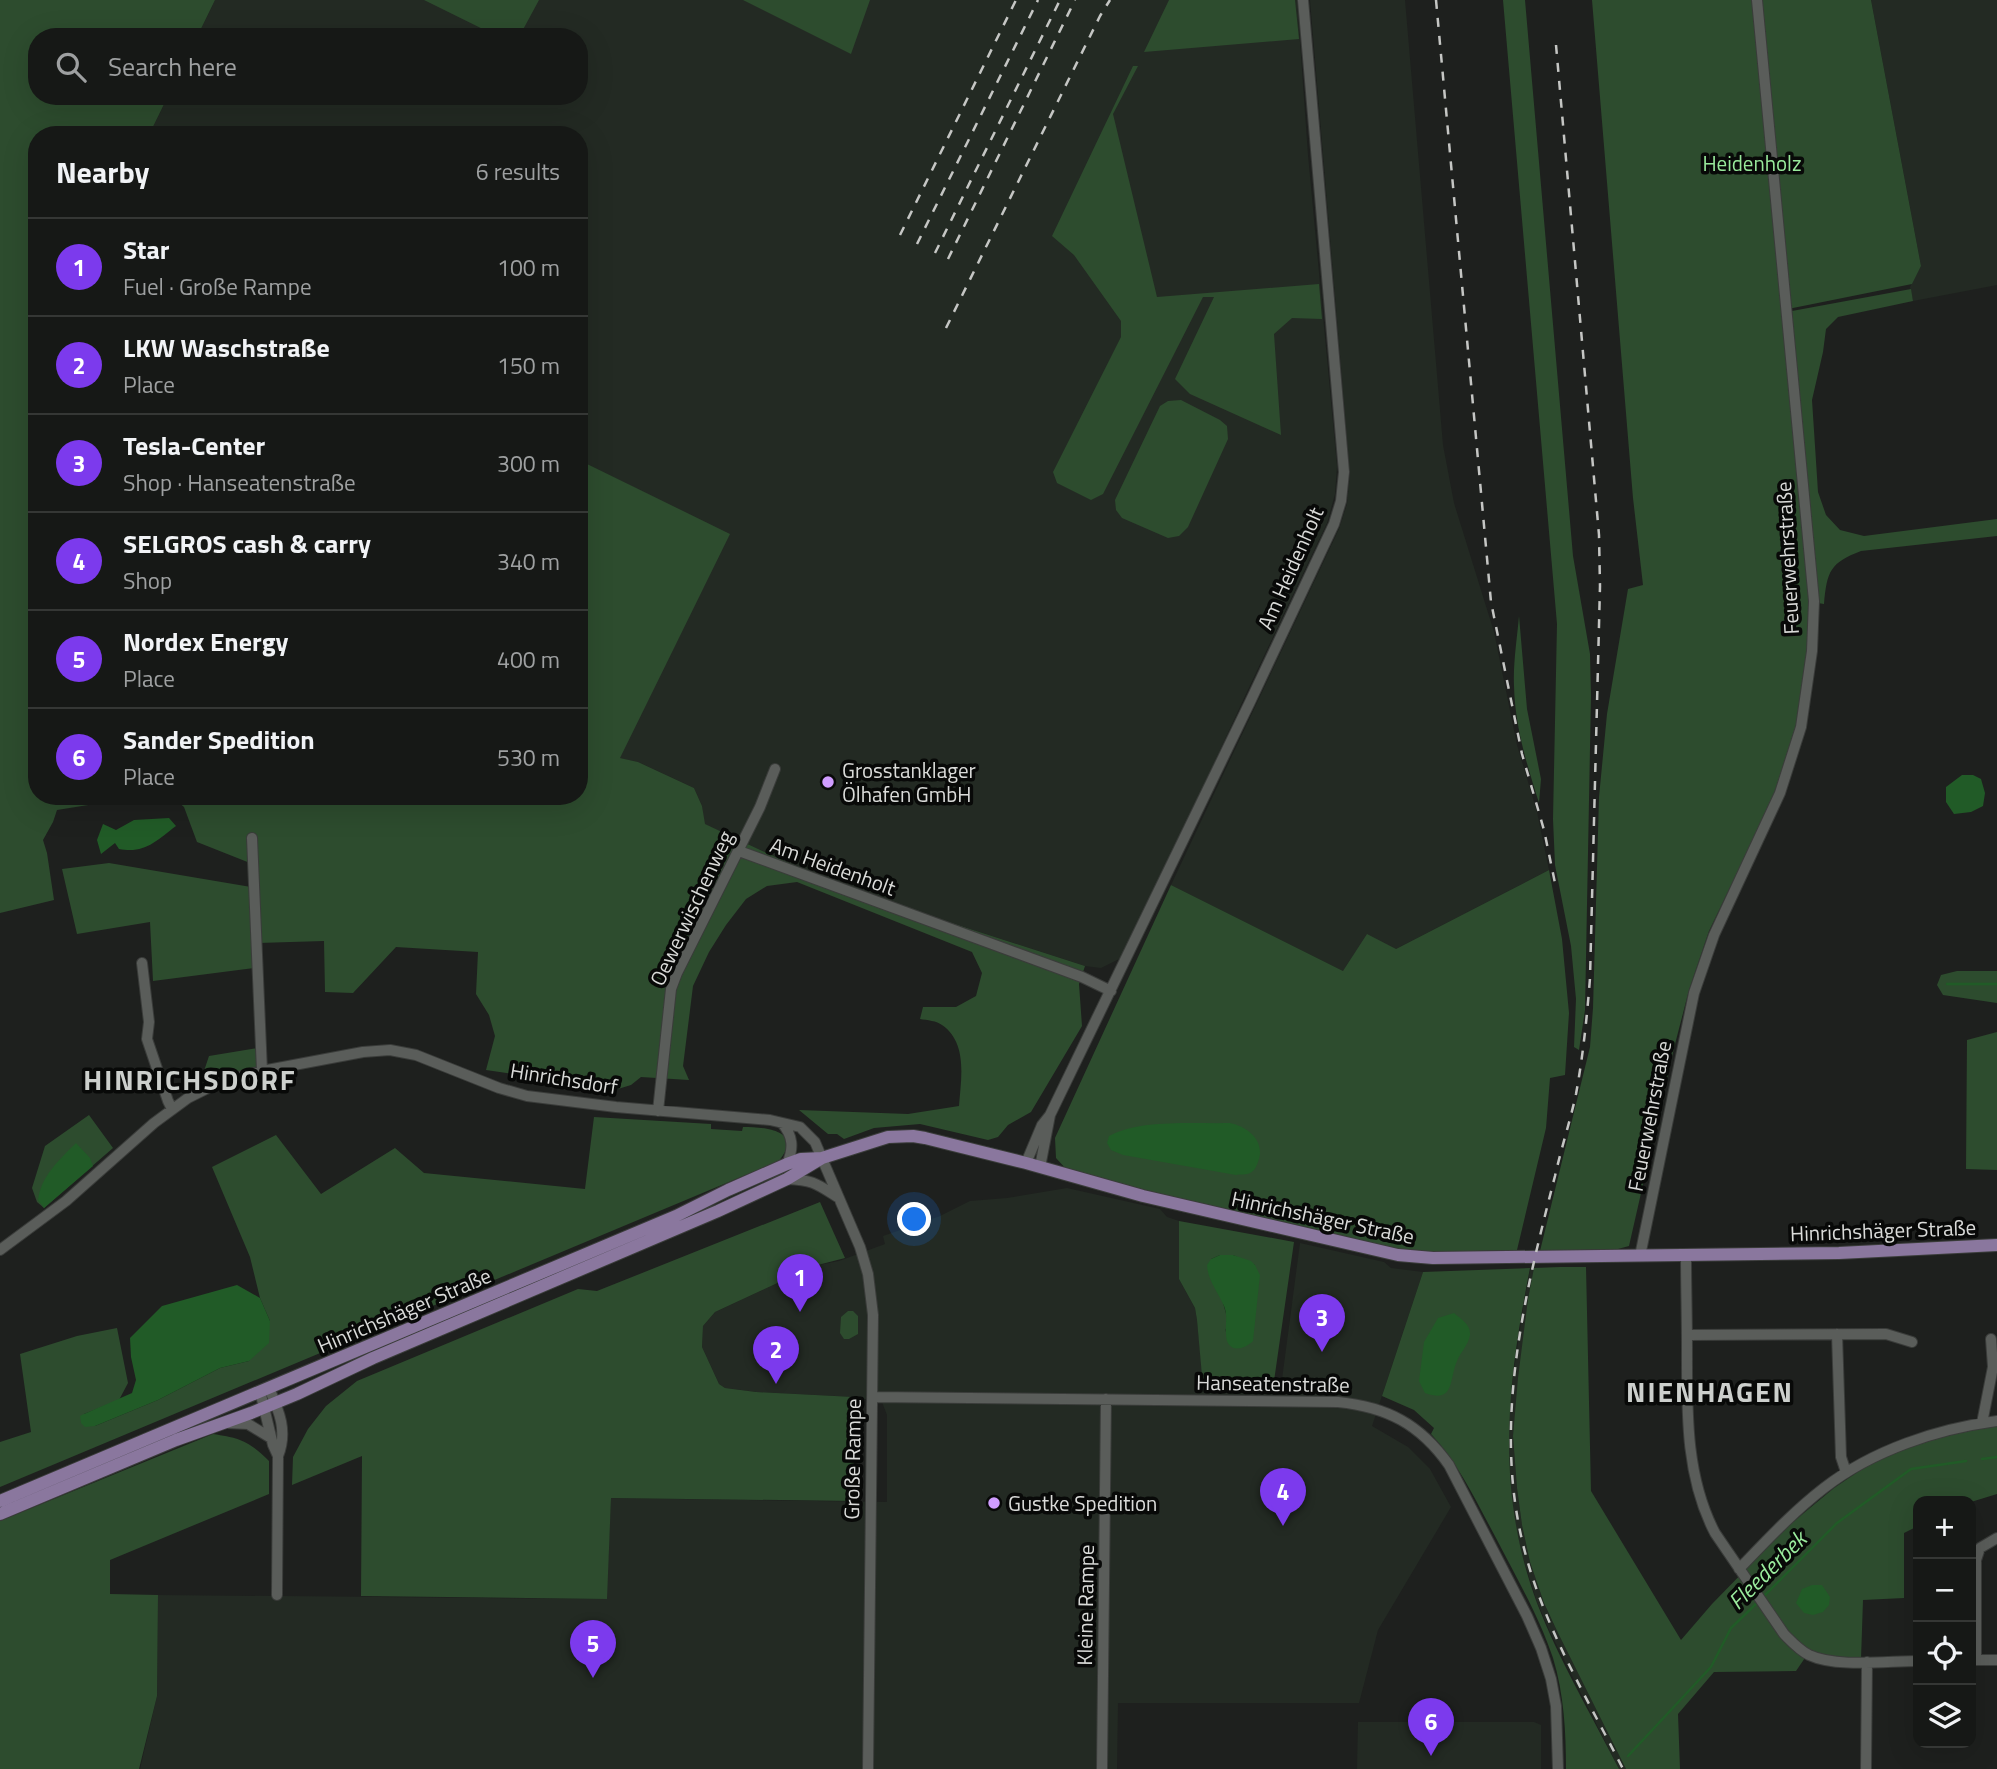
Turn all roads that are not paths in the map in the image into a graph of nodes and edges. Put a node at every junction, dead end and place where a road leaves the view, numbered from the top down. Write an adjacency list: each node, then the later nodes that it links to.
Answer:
1 (1303, 0): 7 (street, Am Heidenholt)
2 (1757, 0): 22 (street, Feuerwehrstraße)
3 (778, 770): 5 (street, Oewerwischenweg)
4 (253, 838): 8 (street)
5 (739, 851): 7 (street, Am Heidenholt); 10 (street, Oewerwischenweg)
6 (142, 963): 9 (street)
7 (1111, 991): 11 (street, Am Heidenholt)
8 (262, 1071): 9 (street, Hinrichsdorf); 10 (street, Hinrichsdorf)
9 (173, 1109): 20 (street, Hinrichsdorf)
10 (658, 1111): 12 (street, Hinrichsdorf)
11 (1050, 1115): 14 (street, Am Heidenholt); 16 (street, Am Heidenholt)
12 (782, 1123): 13 (street, Hinrichsdorf); 15 (street)
13 (822, 1158): 14 (main road, Hinrichshäger Straße); 15 (main road, Hinrichshäger Straße); 17 (main road, Hinrichshäger Straße); 18 (street, Große Rampe)
14 (1027, 1163): 16 (main road, Hinrichshäger Straße)
15 (787, 1164): 27 (main road, Hinrichshäger Straße)
16 (1040, 1167): 22 (main road, Hinrichshäger Straße)
17 (787, 1179): 18 (street); 30 (main road, Hinrichshäger Straße)
18 (840, 1199): 28 (street, Große Rampe)
19 (1997, 1245): 21 (main road, Hinrichshäger Straße)
20 (0, 1249)
21 (1686, 1255): 22 (main road, Hinrichshäger Straße); 24 (street)
22 (1640, 1256)
23 (1837, 1334): 24 (street); 26 (street); 36 (street)
24 (1687, 1335): 40 (street)
25 (1991, 1339): 33 (street)
26 (1912, 1342)
27 (264, 1390): 30 (street); 37 (main road, Hinrichshäger Straße)
28 (872, 1397): 29 (street, Hanseatenstraße); 47 (street, Große Rampe)
29 (1106, 1399): 48 (street, Kleine Rampe); 49 (street, Hanseatenstraße)
30 (270, 1406): 32 (main road, Hinrichshäger Straße); 34 (street); 35 (street)
31 (1997, 1421): 33 (street)
32 (224, 1423): 34 (street); 38 (main road, Hinrichshäger Straße)
33 (1982, 1423): 36 (street)
34 (271, 1438): 35 (street)
35 (278, 1456): 41 (street)
36 (1846, 1472): 40 (street)
37 (0, 1501)
38 (0, 1514)
39 (1997, 1538): 42 (street)
40 (1739, 1569): 45 (street)
41 (277, 1595)
42 (1974, 1622)
43 (1976, 1660): 44 (street)
44 (1997, 1660)
45 (1867, 1661): 46 (street); 50 (street)
46 (1913, 1661)
47 (868, 1769)
48 (1102, 1769)
49 (1558, 1769)
50 (1866, 1769)

